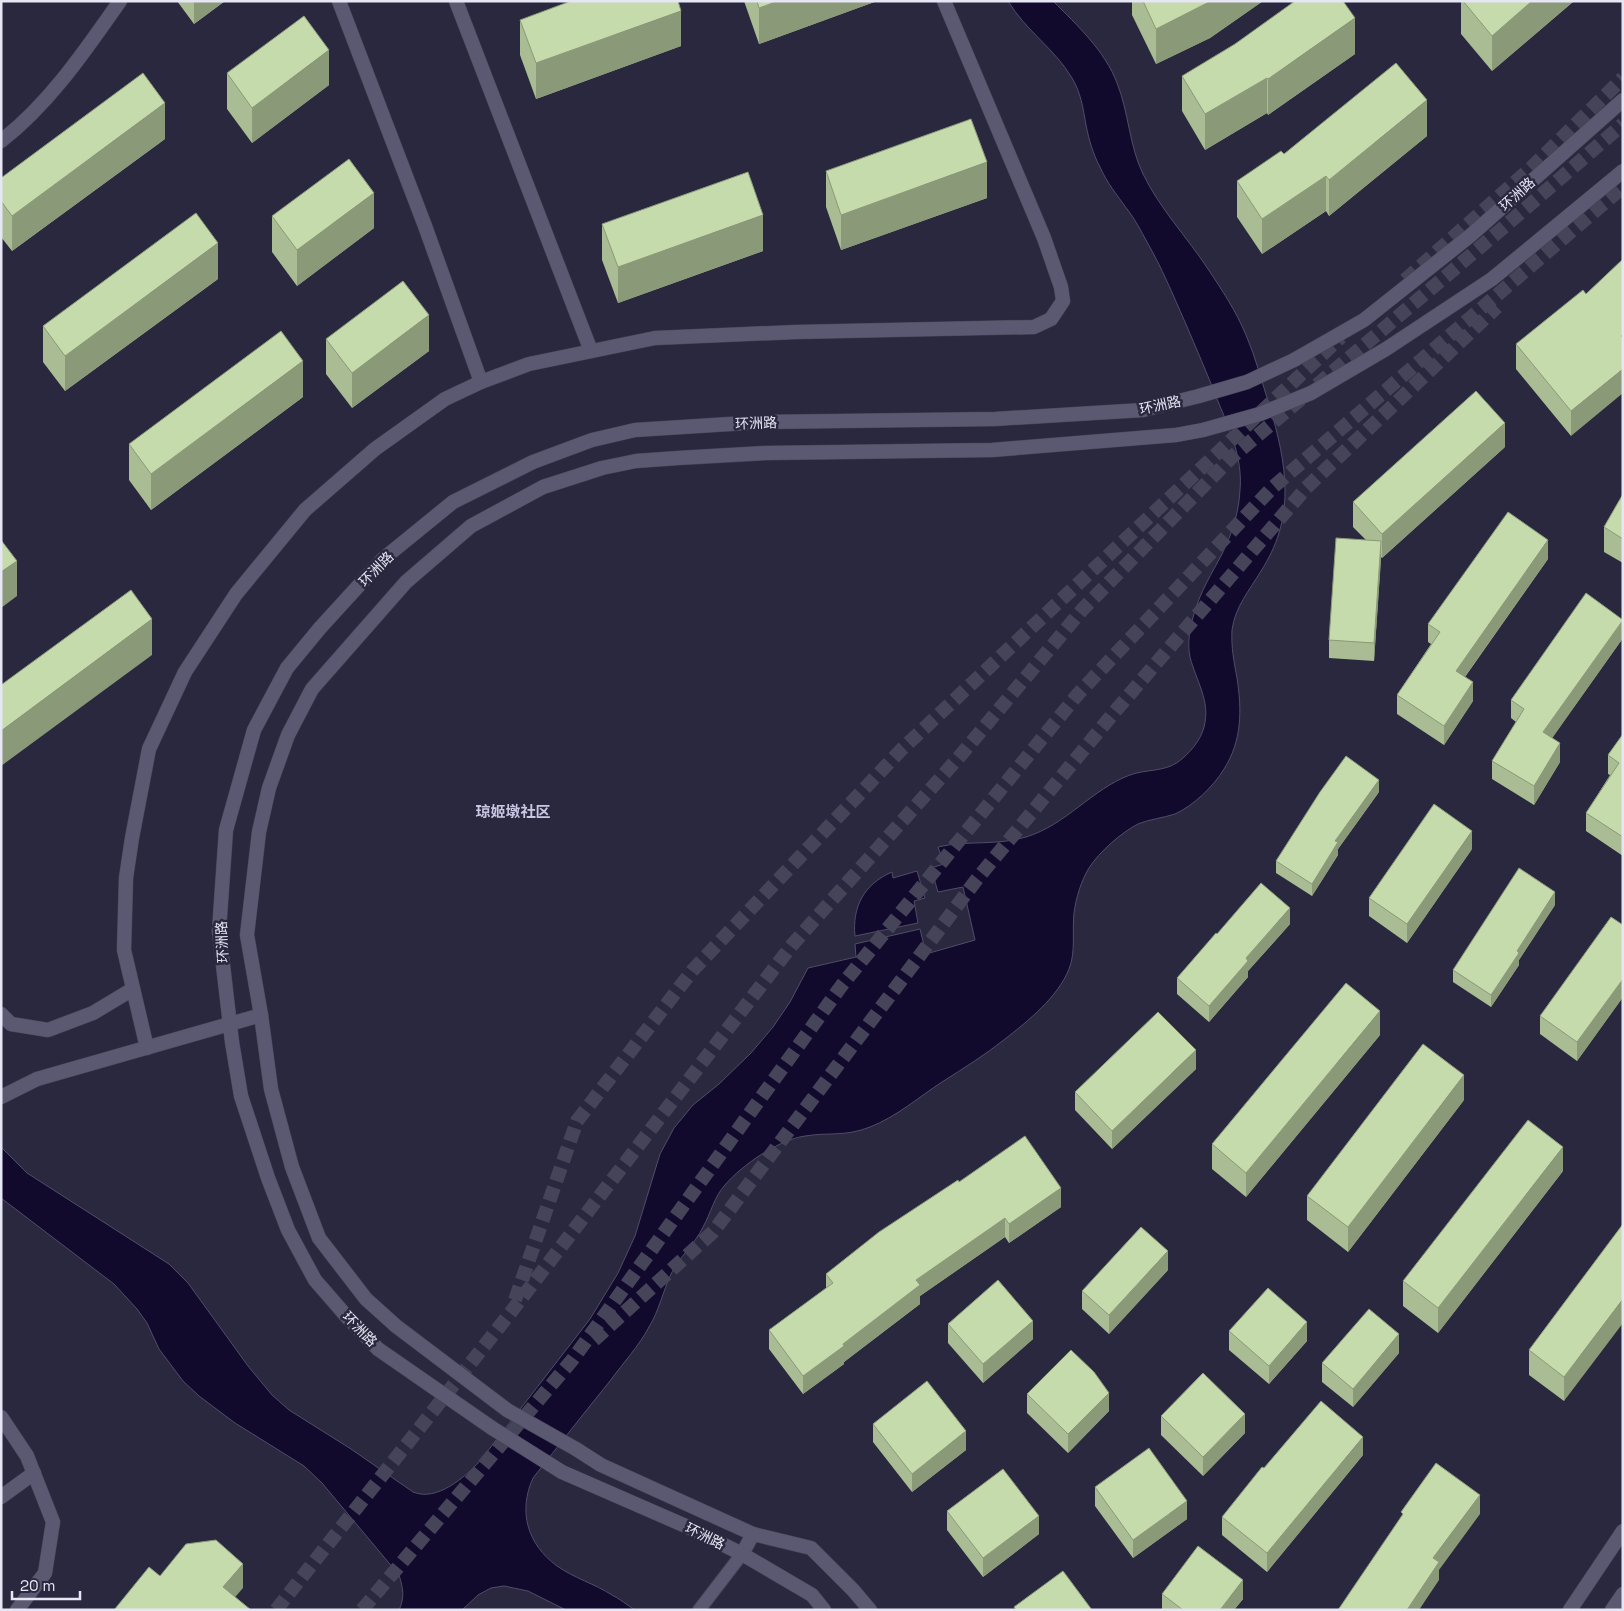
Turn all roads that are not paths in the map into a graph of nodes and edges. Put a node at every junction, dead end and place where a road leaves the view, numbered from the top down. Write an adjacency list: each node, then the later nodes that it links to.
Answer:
1 (120, 1): 6 (street)
2 (339, 1): 9 (street)
3 (456, 1): 8 (street)
4 (944, 1): 8 (street)
5 (1623, 100): 13 (street, 环洲路, bridge)
6 (1, 142)
7 (1623, 171): 12 (street, 环洲路, bridge)
8 (591, 351): 9 (street)
9 (480, 382): 10 (street)
10 (133, 989): 11 (street); 14 (street)
11 (1, 1014)
12 (261, 1015): 13 (street); 20 (street, 环洲路, bridge)
13 (230, 1024): 14 (street); 21 (street, 环洲路, bridge)
14 (147, 1048): 15 (street)
15 (1, 1097)
16 (1, 1417): 17 (street)
17 (34, 1473): 18 (street); 23 (street)
18 (1, 1497)
19 (1623, 1530): 27 (street)
20 (753, 1534): 21 (street); 26 (street, 环洲路)
21 (742, 1554): 24 (lane); 25 (street, 环洲路)
22 (1623, 1594): 28 (street)
23 (18, 1610)
24 (699, 1610)
25 (824, 1610)
26 (870, 1610)
27 (1570, 1610)
28 (1612, 1610)

